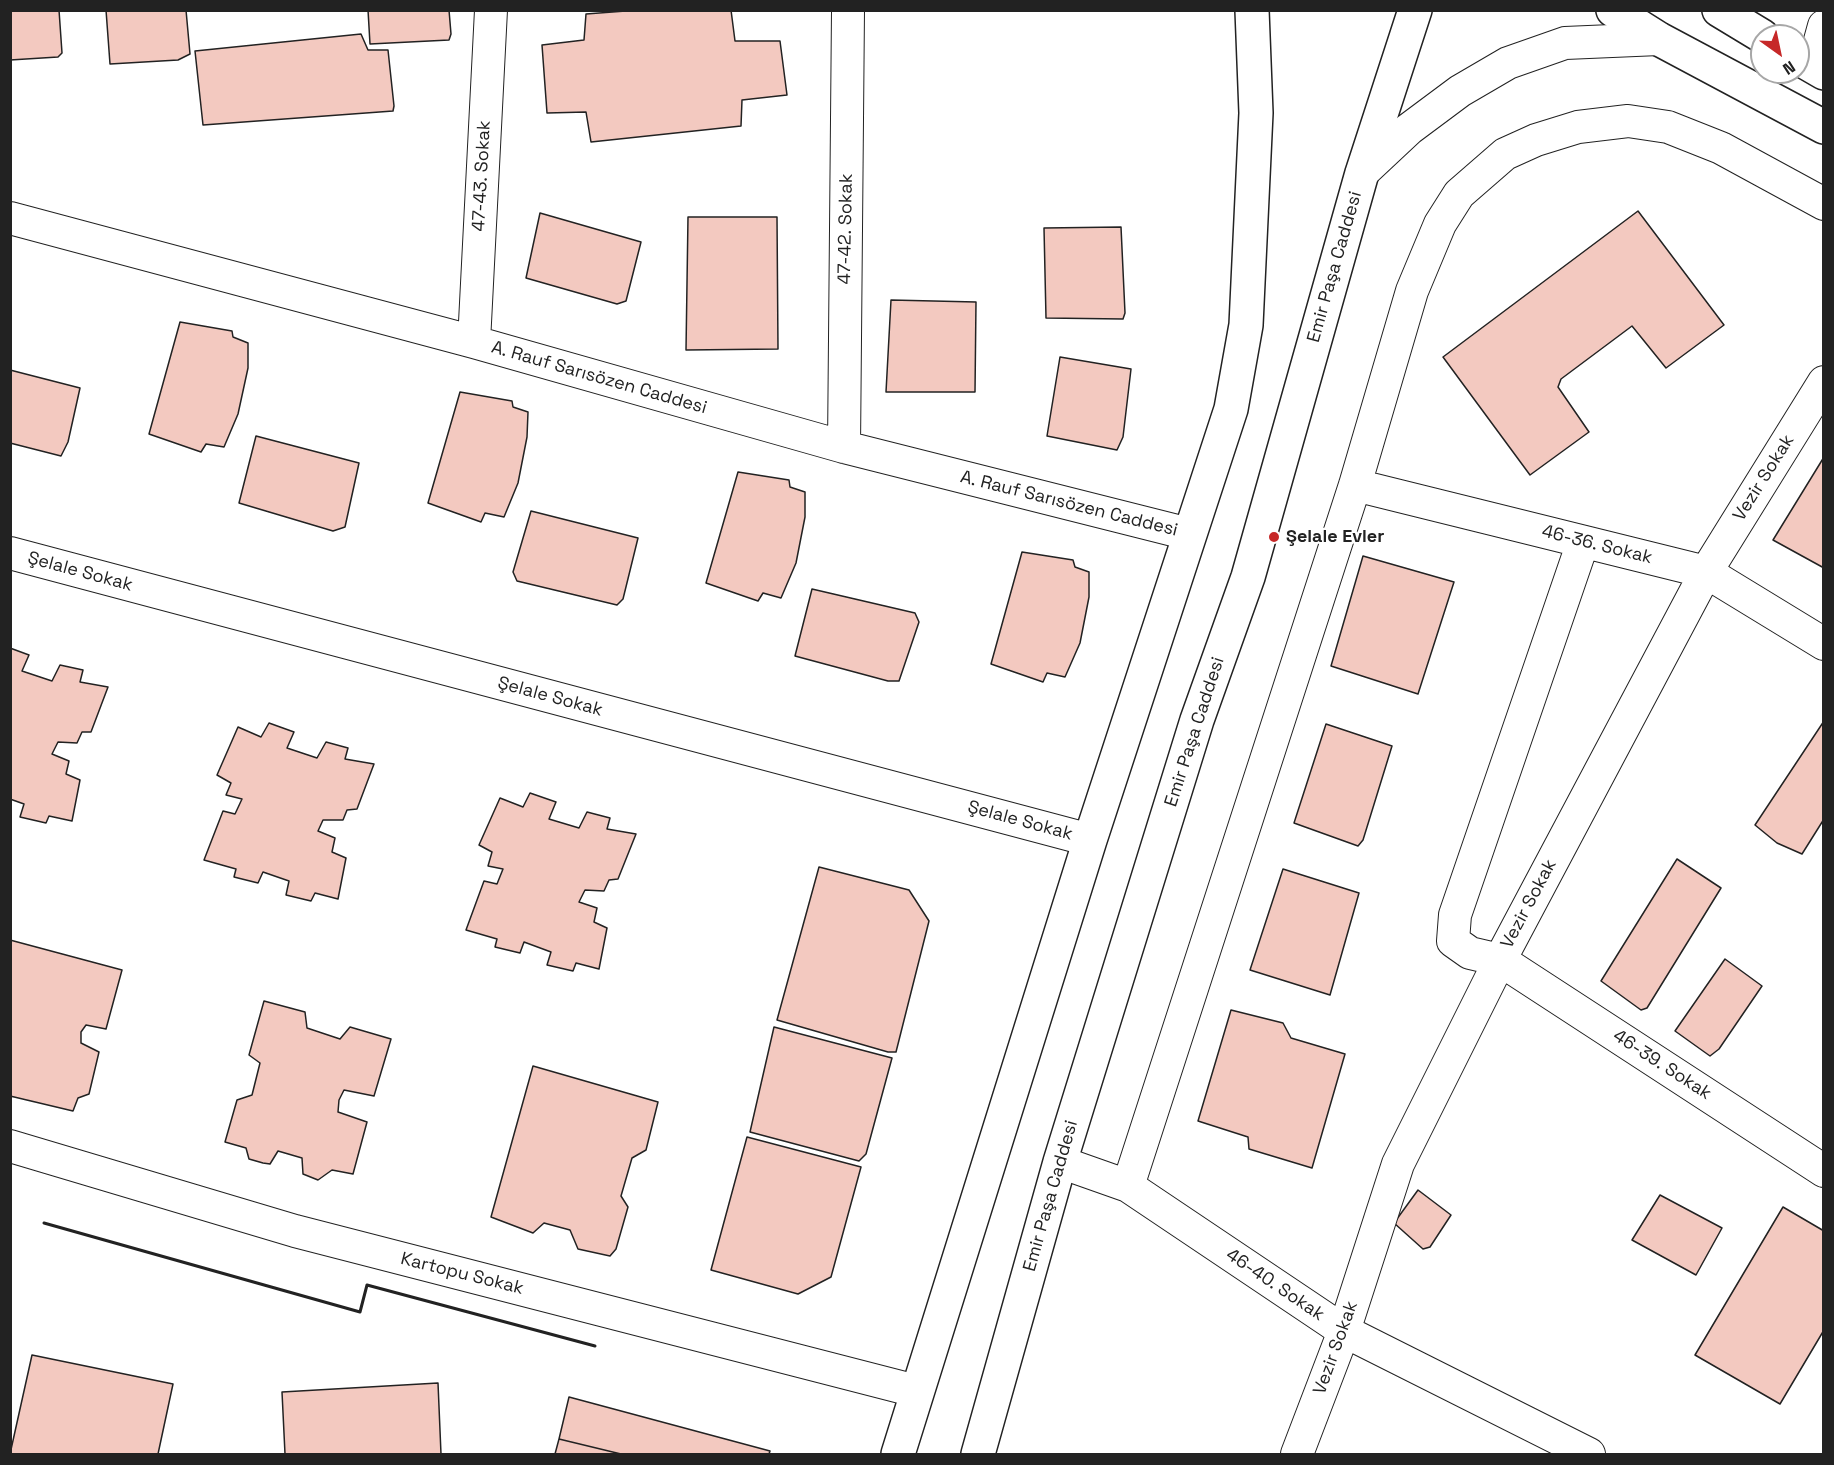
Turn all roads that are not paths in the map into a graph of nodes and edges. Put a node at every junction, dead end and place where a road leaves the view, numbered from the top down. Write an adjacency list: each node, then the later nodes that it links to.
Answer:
1 (491, 10): 15 (street, 47-43. Sokak)
2 (848, 10): 17 (street, 47-42. Sokak)
3 (1252, 10): 19 (main road)
4 (1415, 10): 12 (main road, Emir Paşa Caddesi)
5 (1613, 10): 9 (main road)
6 (1719, 10): 8 (main road)
7 (1824, 26): 10 (street)
8 (1750, 29)
9 (1659, 39): 11 (main road); 12 (street)
10 (1811, 66)
11 (1824, 127)
12 (1362, 172): 27 (main road, Emir Paşa Caddesi)
13 (1824, 204): 18 (street)
14 (10, 218): 15 (street, A. Rauf Sarısözen Caddesi)
15 (474, 342): 17 (street, A. Rauf Sarısözen Caddesi)
16 (1824, 382): 22 (street, Vezir Sokak)
17 (844, 447): 19 (street, A. Rauf Sarısözen Caddesi)
18 (1355, 485): 20 (street, 46-36. Sokak); 29 (street)
19 (1189, 534): 24 (main road)
20 (1583, 542): 22 (street, 46-36. Sokak); 25 (street, 46-39. Sokak)
21 (10, 554): 24 (street, Şelale Sokak)
22 (1706, 572): 23 (street, 46-36. Sokak); 25 (street, Vezir Sokak)
23 (1824, 644)
24 (1090, 840): 31 (main road)
25 (1500, 960): 28 (street, 46-39. Sokak); 30 (street, Vezir Sokak)
26 (10, 1146): 31 (street, Kartopu Sokak)
27 (1060, 1162): 29 (street, 46-40. Sokak); 33 (main road, Emir Paşa Caddesi)
28 (1824, 1171)
29 (1128, 1186): 30 (street, 46-40. Sokak)
30 (1344, 1331): 34 (street, Vezir Sokak); 35 (street, 46-40. Sokak)
31 (916, 1391): 32 (main road)
32 (898, 1455)
33 (978, 1455)
34 (1297, 1455)
35 (1589, 1455)

